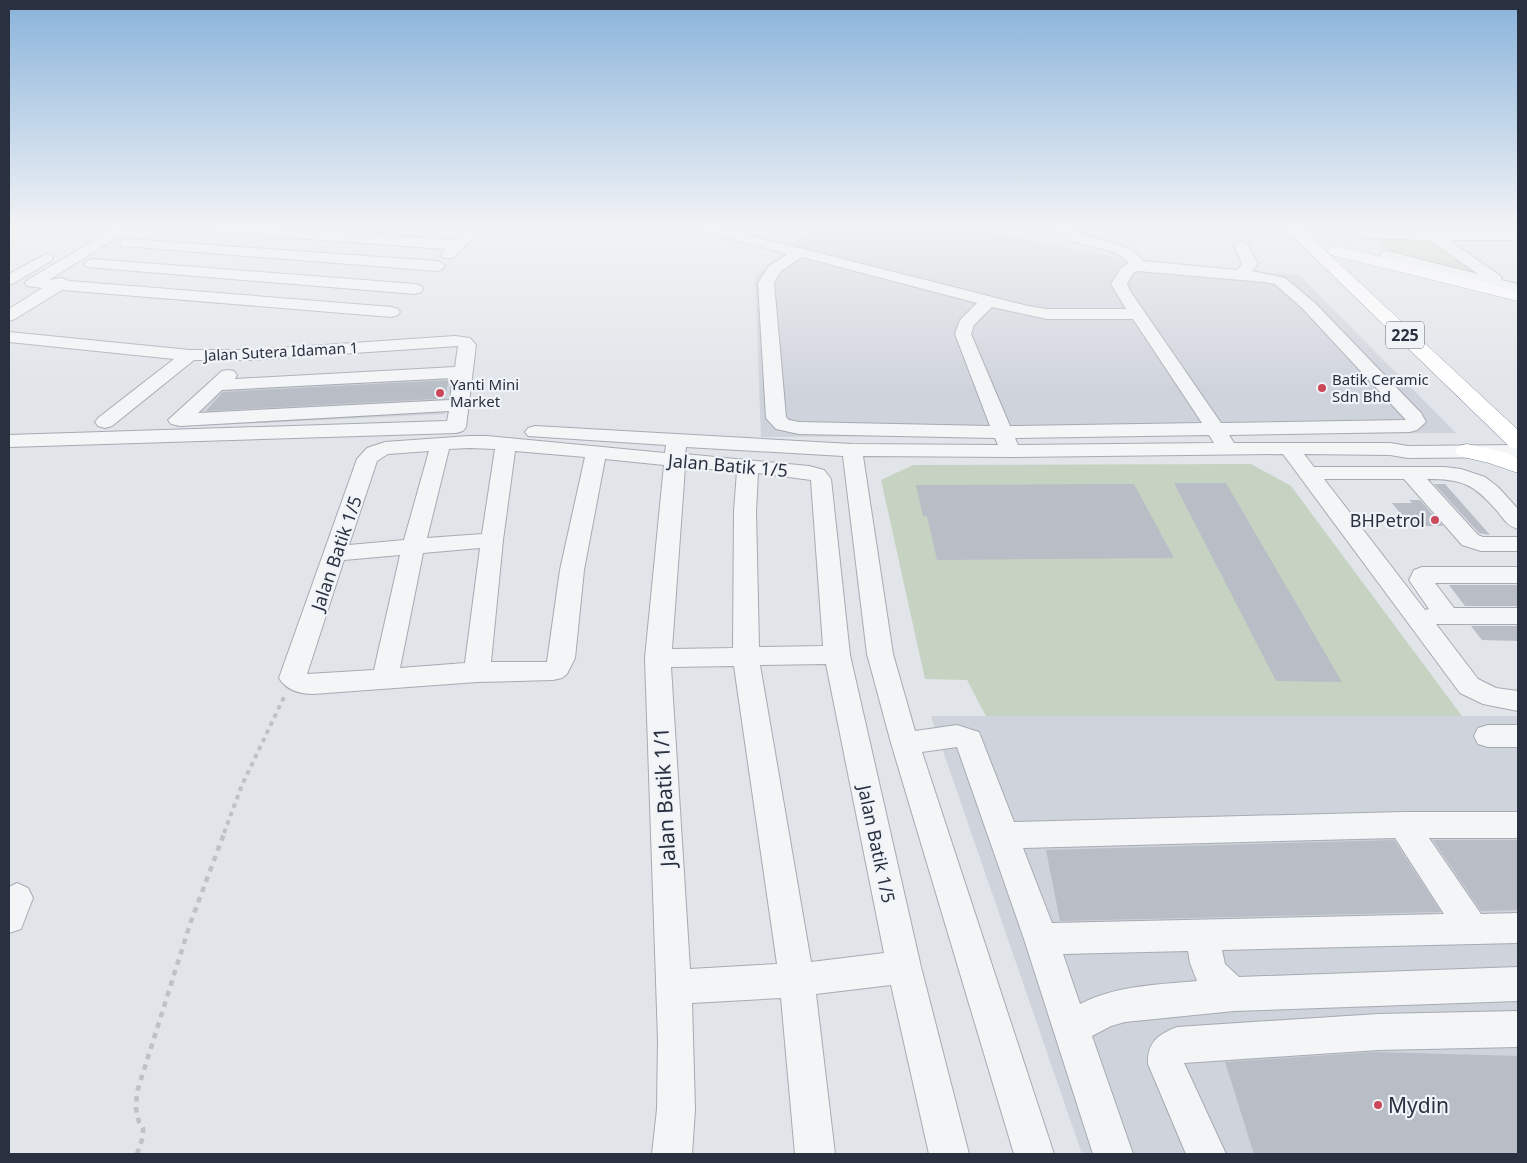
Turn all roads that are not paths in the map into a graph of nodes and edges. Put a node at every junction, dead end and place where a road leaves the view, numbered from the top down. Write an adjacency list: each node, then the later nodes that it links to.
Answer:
1 (50, 282): 15 (street)
2 (62, 282): 15 (street)
3 (242, 282): 18 (street)
4 (336, 282): 16 (street)
5 (421, 282): 16 (street)
6 (766, 282): 38 (street)
7 (914, 282): 19 (street)
8 (1120, 282): 21 (street)
9 (1279, 282): 37 (street)
10 (1349, 282): 30 (main road, 225)
11 (1370, 282): 33 (main road, 225)
12 (1468, 282): 17 (main road)
13 (1479, 282): 17 (street)
14 (1501, 282): 17 (street)
15 (58, 285): 18 (street); 22 (street)
16 (414, 289): 20 (street)
17 (1514, 291)
18 (222, 298): 20 (street)
19 (988, 301): 21 (street); 38 (street)
20 (392, 312): 24 (street)
21 (1138, 314): 37 (street)
22 (9, 316)
23 (9, 337): 25 (street, Jalan Sutera Idaman 1)
24 (356, 348): 26 (street, Jalan Sutera Idaman 1); 27 (street, Jalan Sutera Idaman 1)
25 (190, 354): 26 (street, Jalan Sutera Idaman 1); 35 (street)
26 (249, 355): 29 (street)
27 (464, 372): 28 (street); 31 (street)
28 (335, 379): 29 (street); 32 (street)
29 (217, 385): 34 (street)
30 (1476, 402): 41 (main road, 225); 43 (main road)
31 (459, 405): 32 (street); 39 (street)
32 (318, 413): 34 (street)
33 (1518, 418)
34 (180, 420): 35 (street)
35 (105, 422): 36 (street)
36 (9, 425)
37 (1216, 430): 38 (street); 45 (street)
38 (1003, 432): 49 (street)
39 (448, 435): 40 (street); 42 (street, Jalan Batik 1/5); 47 (street); 60 (street); 61 (street, Jalan Batik 1/5)
40 (9, 441)
41 (1518, 442): 43 (street)
42 (506, 444): 51 (street, Jalan Batik 1/5); 58 (street)
43 (1472, 447): 46 (street); 50 (street); 52 (main road)
44 (1289, 448): 45 (street); 46 (street); 54 (street)
45 (1228, 449): 49 (street)
46 (1361, 449): 55 (street)
47 (676, 450): 48 (street); 51 (street, Jalan Batik 1/5); 53 (street, Jalan Batik 1/5); 68 (street, Jalan Batik 1/1)
48 (852, 450): 49 (street); 74 (street)
49 (1010, 451)
50 (1518, 451)
51 (596, 453): 69 (street)
52 (1518, 466)
53 (748, 467): 66 (street, Jalan Batik 1/5); 67 (street)
54 (1308, 473): 55 (street); 63 (street)
55 (1334, 473): 56 (street)
56 (1410, 473): 57 (street); 59 (street)
57 (1518, 522)
58 (492, 540): 60 (street); 69 (street)
59 (1518, 544)
60 (413, 547): 61 (street); 70 (street)
61 (336, 553): 70 (street, Jalan Batik 1/5)
62 (1518, 575): 64 (street)
63 (1416, 616): 64 (street); 71 (street)
64 (1447, 616): 65 (street)
65 (1518, 616)
66 (837, 655): 67 (street); 82 (street, Jalan Batik 1/5)
67 (746, 657): 68 (street); 83 (street)
68 (658, 658): 85 (street, Jalan Batik 1/1)
69 (477, 672): 70 (street)
70 (384, 679)
71 (1518, 701)
72 (1488, 736): 73 (street)
73 (1518, 736)
74 (905, 743): 77 (street); 92 (street)
75 (1403, 825): 76 (street); 77 (street); 78 (street)
76 (1518, 825)
77 (1004, 835): 81 (street)
78 (1472, 928): 79 (street); 80 (street)
79 (1518, 928)
80 (1213, 934): 81 (street); 86 (street)
81 (1041, 938): 87 (street)
82 (904, 967): 83 (street); 91 (street, Jalan Batik 1/5)
83 (797, 980): 85 (street); 90 (street)
84 (1518, 984): 86 (street)
85 (673, 987): 89 (street, Jalan Batik 1/1)
86 (1234, 994): 87 (street)
87 (1071, 1028): 93 (street)
88 (1518, 1029): 94 (street)
89 (672, 1154)
90 (815, 1154)
91 (949, 1154)
92 (1034, 1154)
93 (1113, 1154)
94 (1206, 1154)

